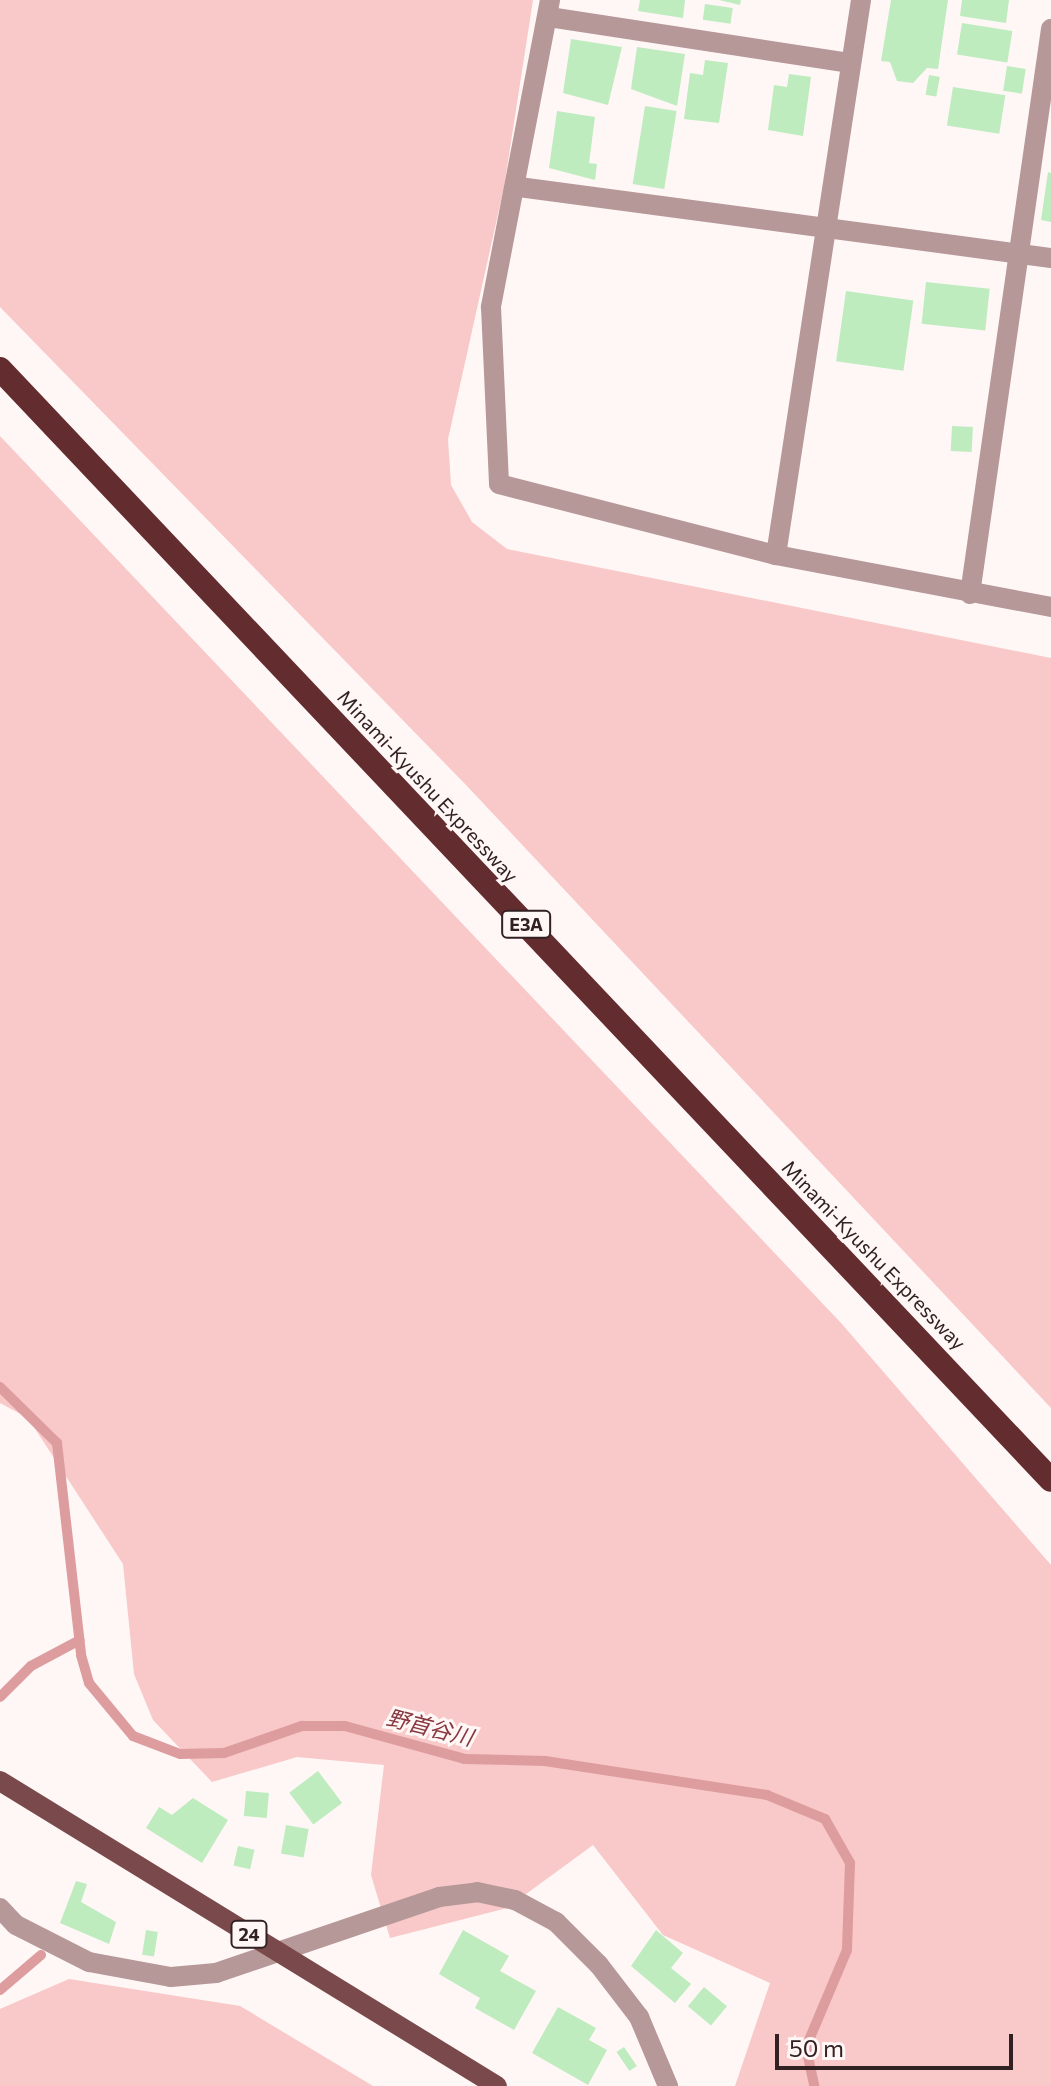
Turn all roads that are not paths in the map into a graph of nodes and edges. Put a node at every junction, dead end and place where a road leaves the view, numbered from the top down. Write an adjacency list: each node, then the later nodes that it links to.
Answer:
1 (861, 0): 4 (street)
2 (550, 9): 4 (street); 5 (street)
3 (1051, 29): 7 (street)
4 (851, 63): 6 (street)
5 (519, 187): 6 (street); 10 (street)
6 (823, 227): 7 (street); 10 (street)
7 (1019, 253): 8 (street); 11 (street)
8 (1051, 258)
9 (0, 369): 13 (highway, Minami-Kyushu Expressway / E3A)
10 (776, 555): 11 (street)
11 (970, 594): 12 (street)
12 (1051, 607)
13 (1051, 1480)
14 (0, 1781): 16 (main road, 24)
15 (0, 1908): 16 (street)
16 (280, 1953): 17 (main road, 24); 18 (street)
17 (497, 2086)
18 (668, 2086)

